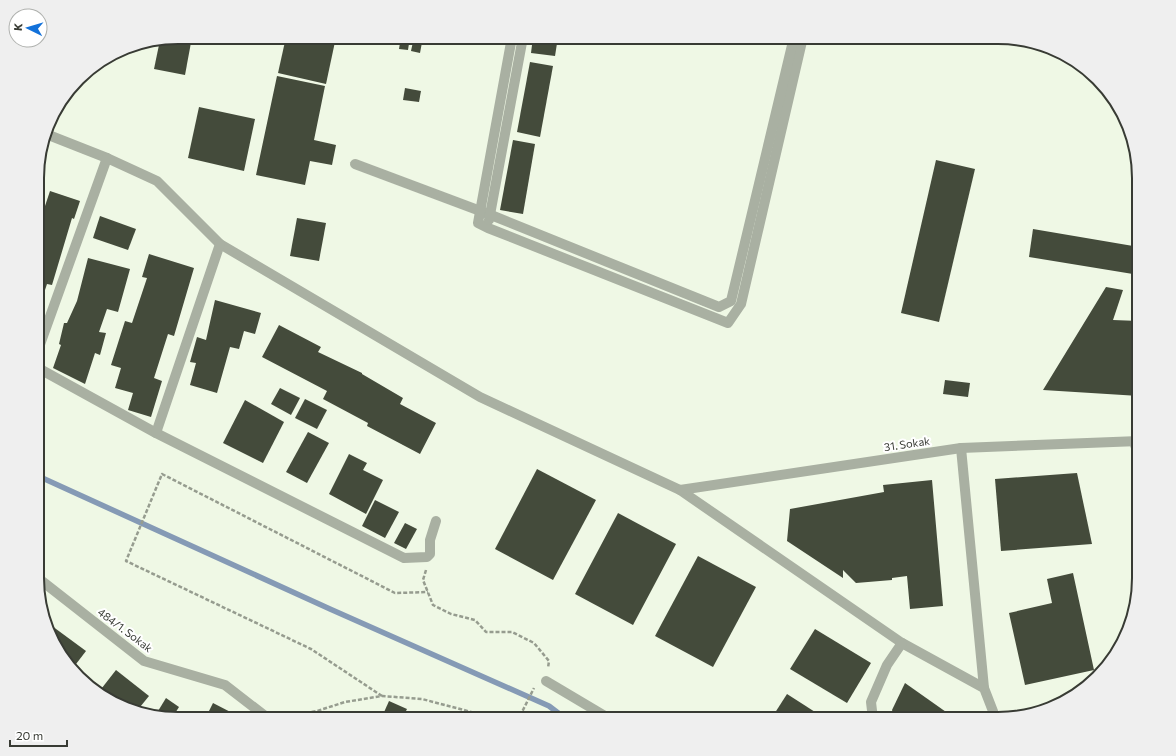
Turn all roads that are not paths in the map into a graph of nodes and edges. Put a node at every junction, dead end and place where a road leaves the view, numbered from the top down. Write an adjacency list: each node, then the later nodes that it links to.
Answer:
1 (511, 44): 8 (street)
2 (523, 44): 9 (street)
3 (792, 44): 9 (street)
4 (801, 44): 10 (street)
5 (51, 136): 6 (street)
6 (107, 158): 11 (street); 12 (street)
7 (355, 164): 8 (street)
8 (480, 211): 9 (street); 10 (street)
9 (491, 215): 10 (street)
10 (488, 228)
11 (220, 244): 14 (street); 17 (street)
12 (44, 333)
13 (44, 371): 14 (street)
14 (156, 433): 18 (street)
15 (1132, 441): 16 (street, 31. Sokak)
16 (961, 448): 17 (street, 31. Sokak); 22 (street)
17 (680, 490): 20 (street)
18 (436, 521)
19 (44, 583): 23 (street, 484/1. Sokak)
20 (902, 643): 22 (street); 25 (street)
21 (546, 681): 24 (street)
22 (984, 688): 26 (street)
23 (264, 712)
24 (598, 712)
25 (872, 712)
26 (993, 712)

